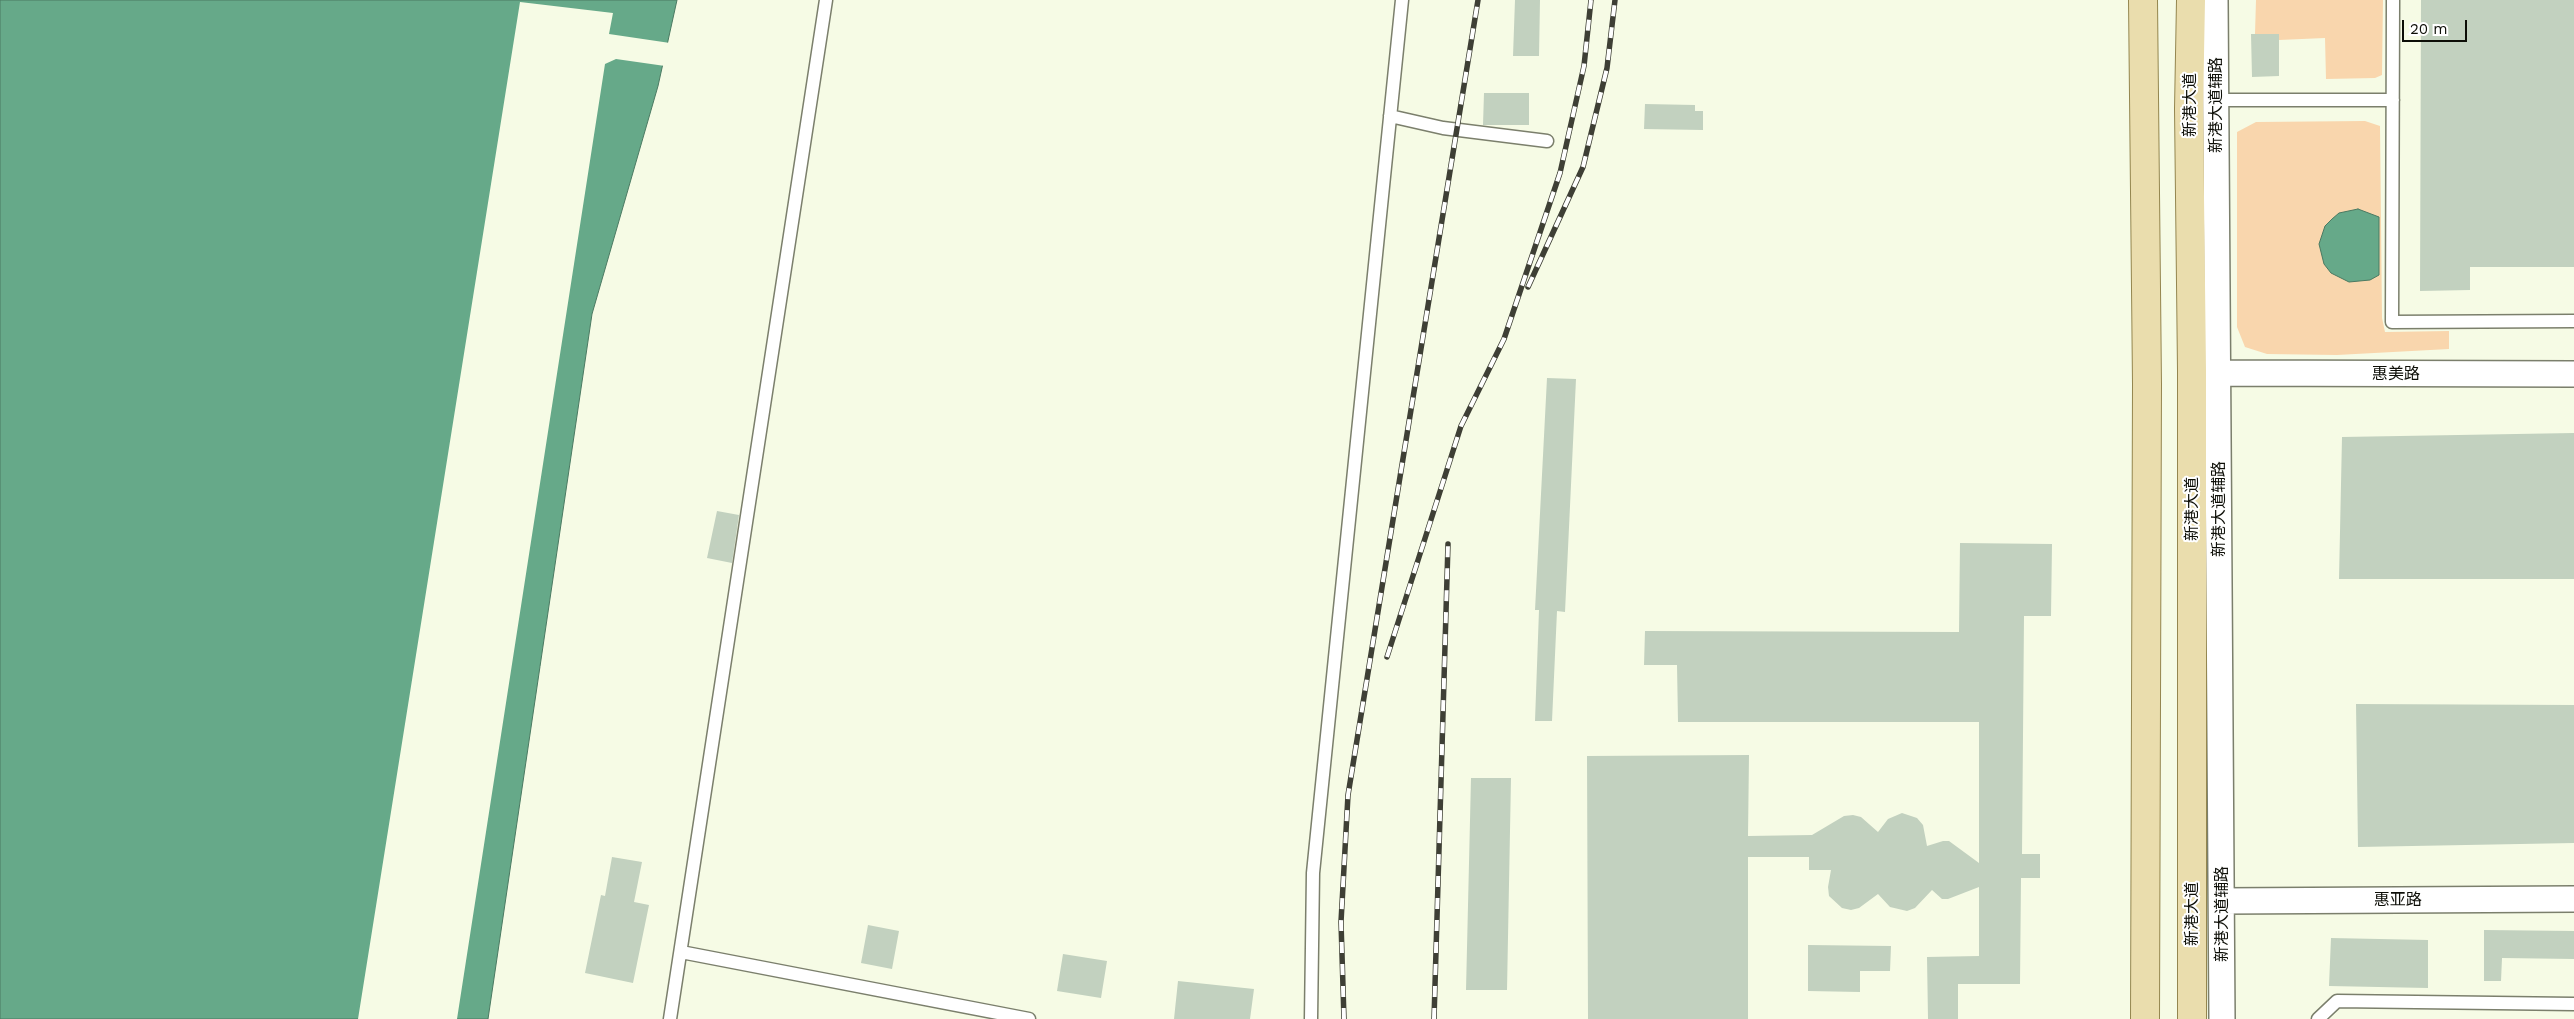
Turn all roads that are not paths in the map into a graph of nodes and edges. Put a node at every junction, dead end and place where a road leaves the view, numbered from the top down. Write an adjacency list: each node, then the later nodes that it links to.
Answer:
1 (826, 0): 16 (lane)
2 (1402, 0): 9 (lane)
3 (2144, 0): 21 (main road)
4 (2191, 0): 22 (main road, 新港大道)
5 (2216, 0): 7 (street, 新港大道辅路)
6 (2393, 0): 8 (lane)
7 (2215, 100): 8 (lane); 12 (street, 新港大道辅路)
8 (2393, 100): 11 (lane)
9 (1390, 116): 10 (lane); 20 (lane)
10 (1547, 141)
11 (2574, 321)
12 (2218, 373): 13 (street, 惠美路); 15 (street, 新港大道辅路)
13 (2574, 374)
14 (2574, 899): 15 (street, 惠亚路)
15 (2222, 901): 23 (street, 新港大道辅路)
16 (681, 952): 18 (lane); 19 (lane)
17 (2574, 1004): 24 (lane)
18 (670, 1019)
19 (1029, 1019)
20 (1311, 1019)
21 (2145, 1019)
22 (2192, 1019)
23 (2222, 1019)
24 (2318, 1019)

